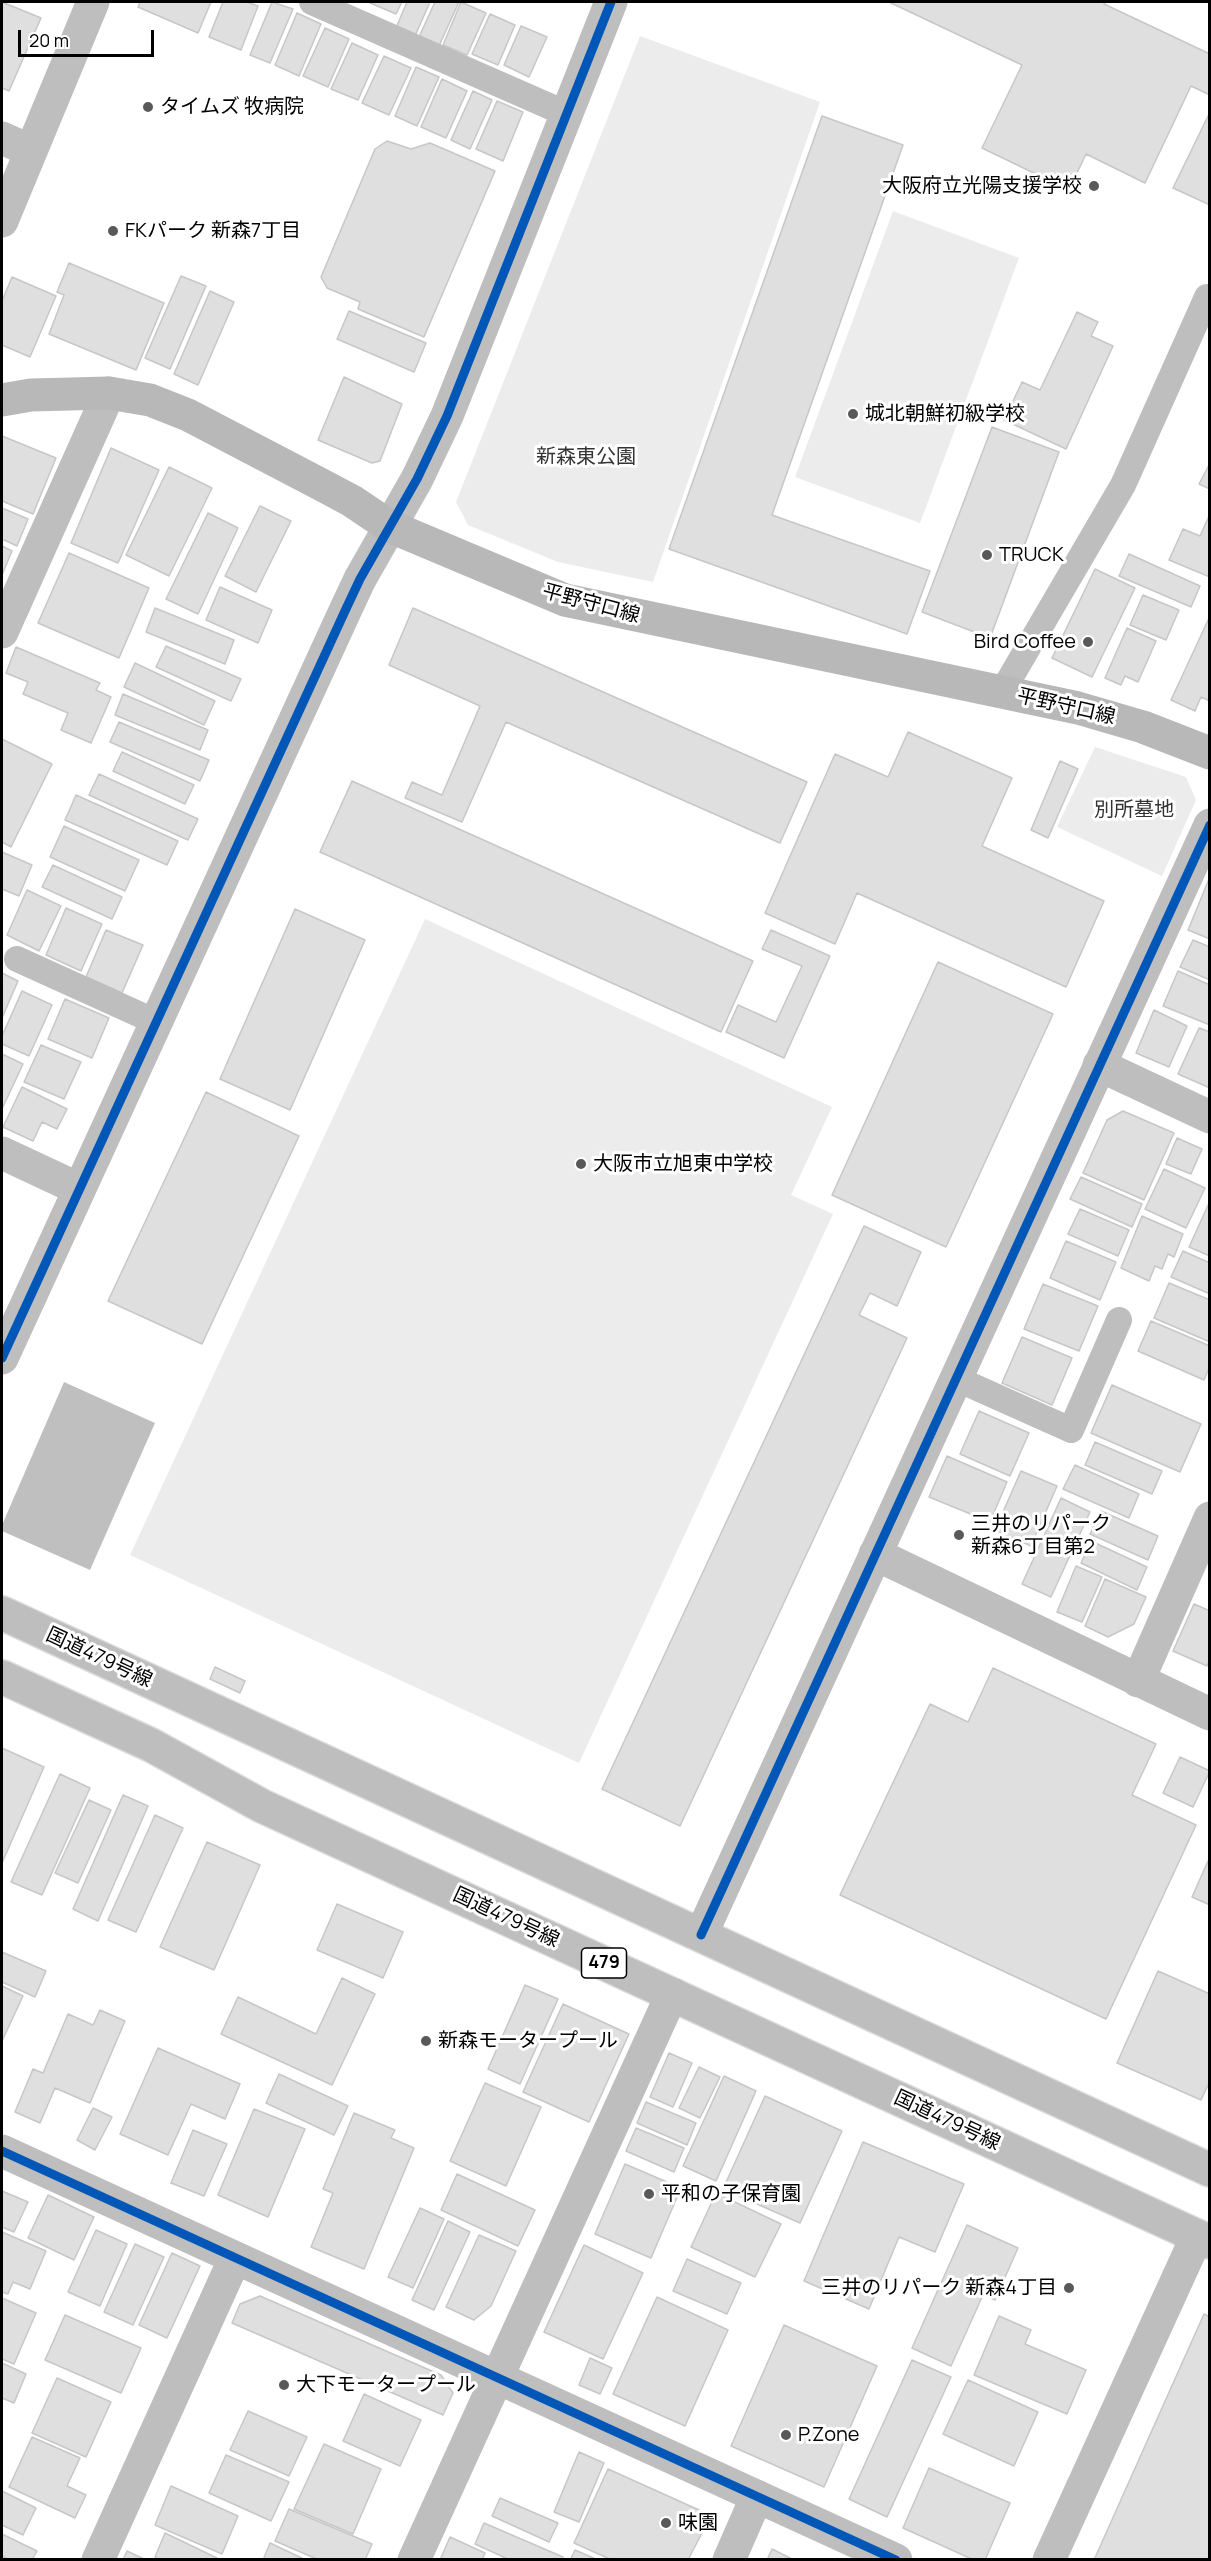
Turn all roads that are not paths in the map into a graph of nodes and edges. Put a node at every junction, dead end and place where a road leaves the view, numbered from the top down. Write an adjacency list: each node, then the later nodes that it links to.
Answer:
1 (93, 2): 7 (main road)
2 (312, 2): 4 (lane)
3 (611, 2): 5 (main road)
4 (348, 8): 5 (lane)
5 (567, 114): 12 (main road)
6 (2, 138): 7 (main road)
7 (31, 151): 8 (main road)
8 (2, 221)
9 (1207, 297): 14 (lane)
10 (110, 393): 11 (main road, 平野守口線); 12 (main road, 平野守口線); 13 (main road)
11 (2, 400)
12 (389, 526): 14 (main road, 平野守口線); 18 (main road)
13 (2, 632)
14 (1002, 692): 15 (main road, 平野守口線)
15 (1209, 753)
16 (1209, 825): 19 (main road)
17 (17, 959): 18 (lane)
18 (156, 1022): 22 (main road)
19 (1099, 1065): 20 (main road); 25 (main road)
20 (1209, 1117)
21 (2, 1153): 22 (main road)
22 (79, 1189): 24 (main road)
23 (1119, 1320): 25 (lane)
24 (2, 1358)
25 (957, 1379): 27 (main road)
26 (1209, 1518): 30 (main road)
27 (875, 1554): 30 (main road); 32 (main road)
28 (2, 1614): 32 (main road, 国道479号線)
29 (2, 1677): 33 (main road, 国道479号線 / 479)
30 (1138, 1682): 31 (main road)
31 (1209, 1714)
32 (701, 1935): 35 (main road, 国道479号線)
33 (672, 1994): 36 (main road, 国道479号線 / 479); 38 (main road)
34 (2, 2151): 37 (main road)
35 (1209, 2170)
36 (1203, 2239): 44 (main road)
37 (235, 2258): 38 (main road); 40 (main road)
38 (498, 2376): 39 (main road); 41 (main road)
39 (757, 2496): 42 (main road); 43 (main road)
40 (98, 2559)
41 (414, 2559)
42 (729, 2559)
43 (896, 2559)
44 (1049, 2559)

